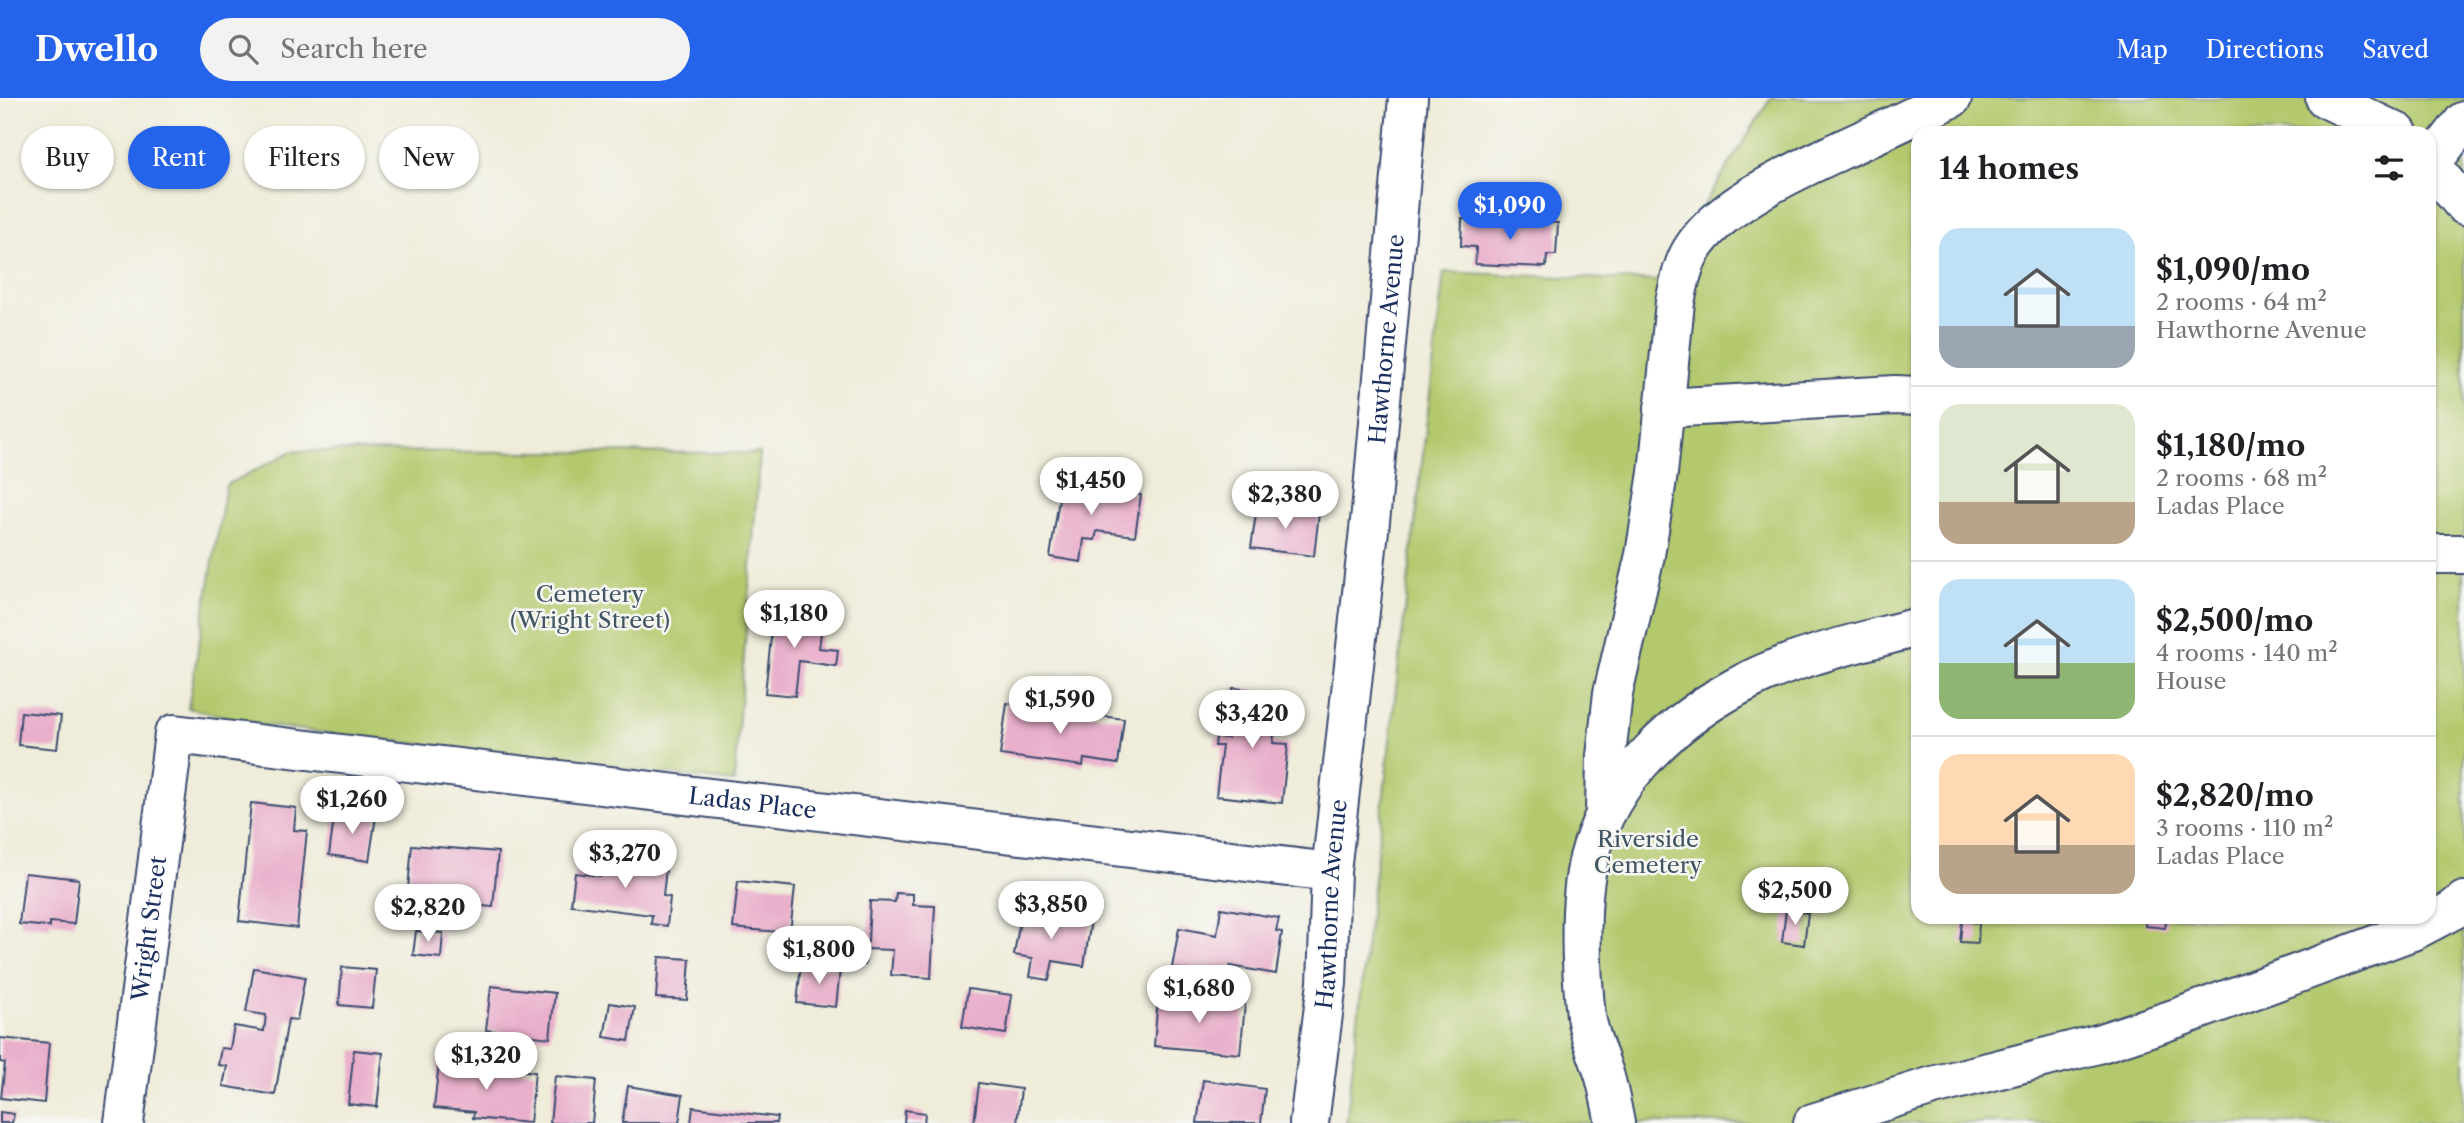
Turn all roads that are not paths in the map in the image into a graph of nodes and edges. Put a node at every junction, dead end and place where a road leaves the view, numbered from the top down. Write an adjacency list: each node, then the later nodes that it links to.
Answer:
1 (1408, 98): 16 (street, Hawthorne Avenue)
2 (1952, 98): 10 (street)
3 (2325, 98): 5 (street)
4 (2464, 121): 6 (street)
5 (2384, 126)
6 (2436, 156)
7 (2436, 173): 8 (street)
8 (2464, 205)
9 (1911, 396): 10 (street)
10 (1664, 408): 15 (street)
11 (2436, 554): 12 (street)
12 (2464, 554)
13 (1911, 629): 15 (street)
14 (174, 734): 16 (street, Ladas Place); 20 (street, Wright Street)
15 (1605, 813): 22 (street)
16 (1331, 872): 21 (street, Hawthorne Avenue)
17 (2464, 901): 18 (street)
18 (2436, 919)
19 (2426, 924): 23 (street)
20 (124, 1123)
21 (1309, 1123)
22 (1615, 1123)
23 (1813, 1123)

